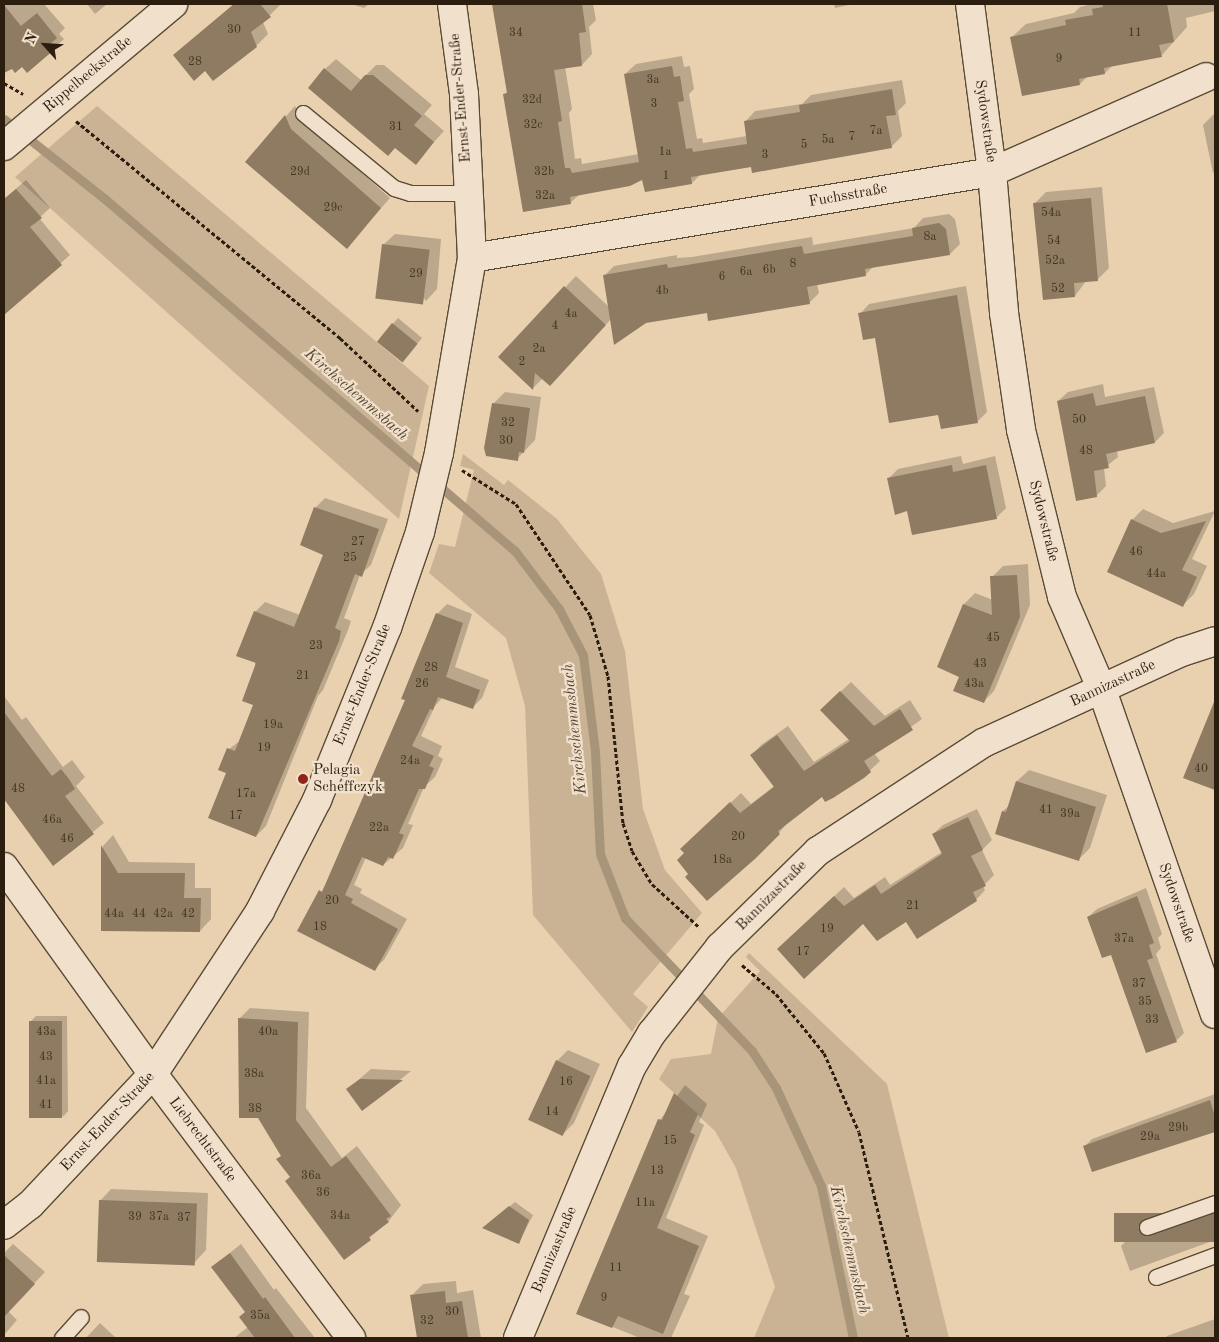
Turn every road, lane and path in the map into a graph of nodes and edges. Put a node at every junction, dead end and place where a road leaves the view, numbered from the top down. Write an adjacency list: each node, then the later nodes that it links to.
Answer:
1 (173, 4): 6 (street, Rippelbeckstraße)
2 (452, 4): 10 (street, Ernst-Ender-Straße)
3 (970, 4): 9 (street, Sydowstraße)
4 (1206, 77): 9 (street, Fuchsstraße)
5 (4, 83): 6 (path)
6 (55, 103): 8 (street, Rippelbeckstraße); 12 (path)
7 (303, 113): 10 (lane)
8 (4, 146)
9 (992, 172): 11 (street, Fuchsstraße); 14 (street, Sydowstraße)
10 (469, 193): 11 (street, Ernst-Ender-Straße)
11 (472, 258): 12 (street, Ernst-Ender-Straße)
12 (442, 444): 16 (path); 18 (street, Ernst-Ender-Straße)
13 (1215, 641): 14 (street, Bannizastraße)
14 (1102, 690): 16 (street, Bannizastraße); 17 (street, Sydowstraße)
15 (4, 867): 18 (street, Liebrechtstraße)
16 (720, 947): 27 (street, Bannizastraße); 28 (path)
17 (1213, 1004)
18 (153, 1074): 20 (street, Ernst-Ender-Straße); 26 (street, Liebrechtstraße)
19 (1215, 1203): 21 (lane)
20 (4, 1225)
21 (1147, 1227)
22 (1215, 1255): 23 (lane)
23 (1156, 1277)
24 (82, 1317): 25 (lane)
25 (62, 1338)
26 (351, 1338)
27 (518, 1338)
28 (908, 1338)

